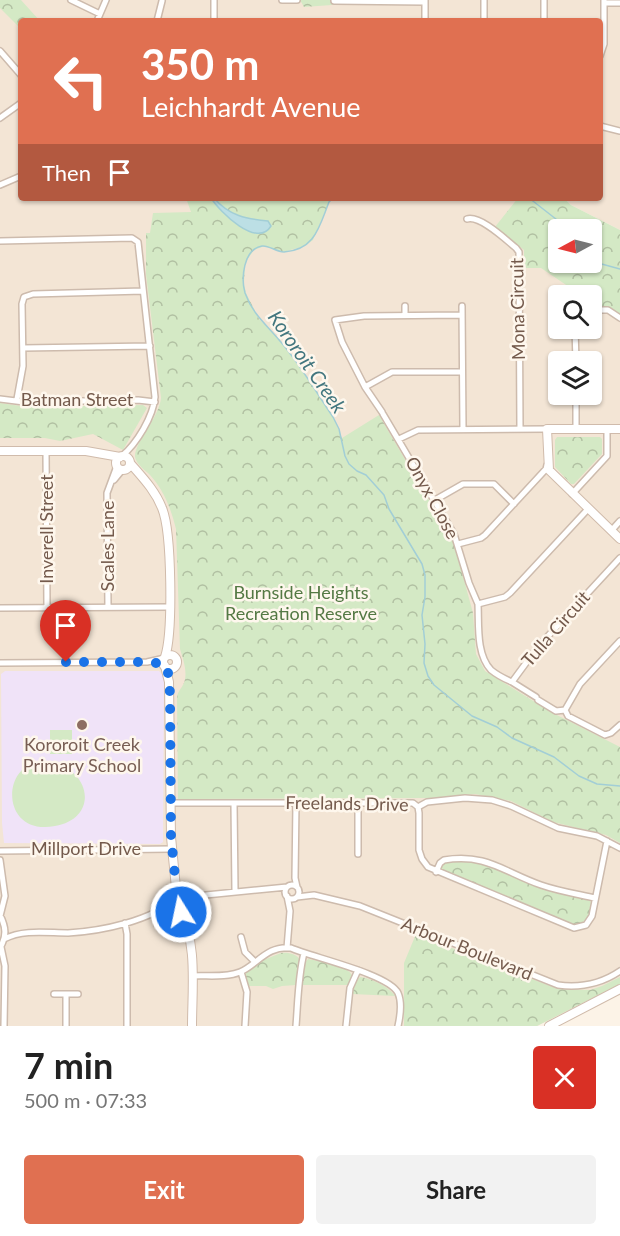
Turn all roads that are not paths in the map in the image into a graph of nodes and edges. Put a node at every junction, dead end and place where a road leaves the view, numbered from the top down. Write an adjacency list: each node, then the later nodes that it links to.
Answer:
1 (71, 0): 13 (street)
2 (106, 0): 13 (street)
3 (162, 0): 15 (street)
4 (214, 0): 16 (street)
5 (282, 0): 6 (street)
6 (297, 0)
7 (484, 0): 18 (street)
8 (544, 0): 19 (street)
9 (334, 1): 10 (street)
10 (425, 1): 17 (street)
11 (604, 2): 12 (street); 20 (street)
12 (620, 3)
13 (100, 14): 14 (street)
14 (98, 18)
15 (158, 18)
16 (214, 18)
17 (425, 18)
18 (483, 18)
19 (544, 18)
20 (603, 47)
21 (0, 51): 22 (street)
22 (18, 72)
23 (18, 105): 24 (street)
24 (0, 118)
25 (603, 127): 26 (street)
26 (620, 131)
27 (18, 177): 28 (street)
28 (0, 185)
29 (467, 219): 47 (street, Mona Circuit)
30 (0, 241): 31 (street)
31 (143, 291): 38 (street); 39 (street)
32 (405, 306): 35 (street)
33 (462, 306): 36 (street)
34 (602, 310): 37 (street)
35 (405, 315): 36 (street); 41 (street, Onyx Close)
36 (462, 315): 40 (street)
37 (620, 318)
38 (150, 346): 39 (street); 44 (street)
39 (23, 348): 43 (street)
40 (462, 372): 41 (street); 46 (street)
41 (365, 387): 52 (street, Onyx Close)
42 (0, 399): 43 (street, Batman Street)
43 (17, 399): 44 (street, Batman Street)
44 (155, 402): 55 (street)
45 (576, 405): 51 (street)
46 (463, 429): 47 (street); 52 (street)
47 (520, 429): 48 (street)
48 (547, 429): 51 (street); 56 (street)
49 (608, 429): 50 (street); 51 (street); 57 (street)
50 (620, 429)
51 (576, 430)
52 (399, 439): 58 (street, Onyx Close)
53 (46, 451): 54 (street); 55 (street); 70 (street, Inverell Street)
54 (2, 452)
55 (123, 463): 67 (street, Scales Lane); 68 (street)
56 (547, 465): 57 (street); 59 (street)
57 (572, 494): 60 (street)
58 (435, 500): 59 (street); 64 (street, Onyx Close)
59 (514, 504): 64 (street)
60 (588, 509): 62 (street); 66 (street)
61 (620, 521): 62 (street)
62 (611, 531): 63 (street)
63 (620, 539)
64 (458, 544): 66 (street, Onyx Close)
65 (620, 558): 74 (street, Tulla Circuit)
66 (477, 604): 74 (street, Tulla Circuit)
67 (108, 607): 68 (street); 70 (street)
68 (169, 607): 72 (street)
69 (0, 608): 70 (street)
70 (47, 608)
71 (620, 641): 75 (street)
72 (168, 661): 73 (street); 77 (street)
73 (0, 663)
74 (512, 682): 75 (street)
75 (565, 710): 76 (street)
76 (620, 725)
77 (170, 803): 78 (street, Freelands Drive); 84 (street)
78 (234, 803): 79 (street, Freelands Drive); 92 (street)
79 (296, 803): 80 (street, Freelands Drive); 88 (street)
80 (358, 803): 81 (street, Freelands Drive); 86 (street)
81 (418, 807): 82 (street); 89 (street, Freelands Drive)
82 (607, 841): 83 (street); 96 (street)
83 (620, 848)
84 (172, 849): 85 (street, Millport Drive); 97 (street)
85 (0, 851)
86 (358, 854)
87 (0, 860): 90 (street)
88 (296, 864): 91 (street); 93 (street)
89 (436, 872): 96 (street); 96 (street)
90 (4, 888): 98 (street); 100 (street)
91 (298, 888): 93 (street, Arbour Boulevard); 94 (street, Arbour Boulevard); 95 (street)
92 (235, 891): 93 (street); 97 (street)
93 (287, 891): 95 (street, Arbour Boulevard); 99 (street)
94 (314, 895): 95 (street, Arbour Boulevard); 112 (street, Arbour Boulevard)
95 (296, 897): 99 (street)
96 (596, 898)
97 (182, 902): 101 (street); 115 (street)
98 (0, 904)
99 (290, 915): 107 (street)
100 (0, 916): 102 (street)
101 (125, 923): 103 (street); 122 (street)
102 (4, 925): 103 (street); 105 (street)
103 (21, 933): 105 (street)
104 (240, 937): 110 (street)
105 (4, 939): 106 (street)
106 (0, 947): 113 (street)
107 (286, 948): 108 (street); 110 (street)
108 (304, 952): 111 (street); 125 (street)
109 (0, 959): 113 (street)
110 (254, 961): 114 (street)
111 (357, 970): 126 (street); 127 (street)
112 (620, 971)
113 (4, 972): 120 (street)
114 (241, 972): 115 (street); 124 (street)
115 (192, 976): 123 (street)
116 (620, 989): 128 (street)
117 (54, 994): 118 (street)
118 (66, 994): 119 (street); 121 (street)
119 (78, 994)
120 (4, 1026)
121 (66, 1026)
122 (128, 1026)
123 (192, 1026)
124 (245, 1026)
125 (296, 1026)
126 (346, 1026)
127 (398, 1026)
128 (549, 1026)

